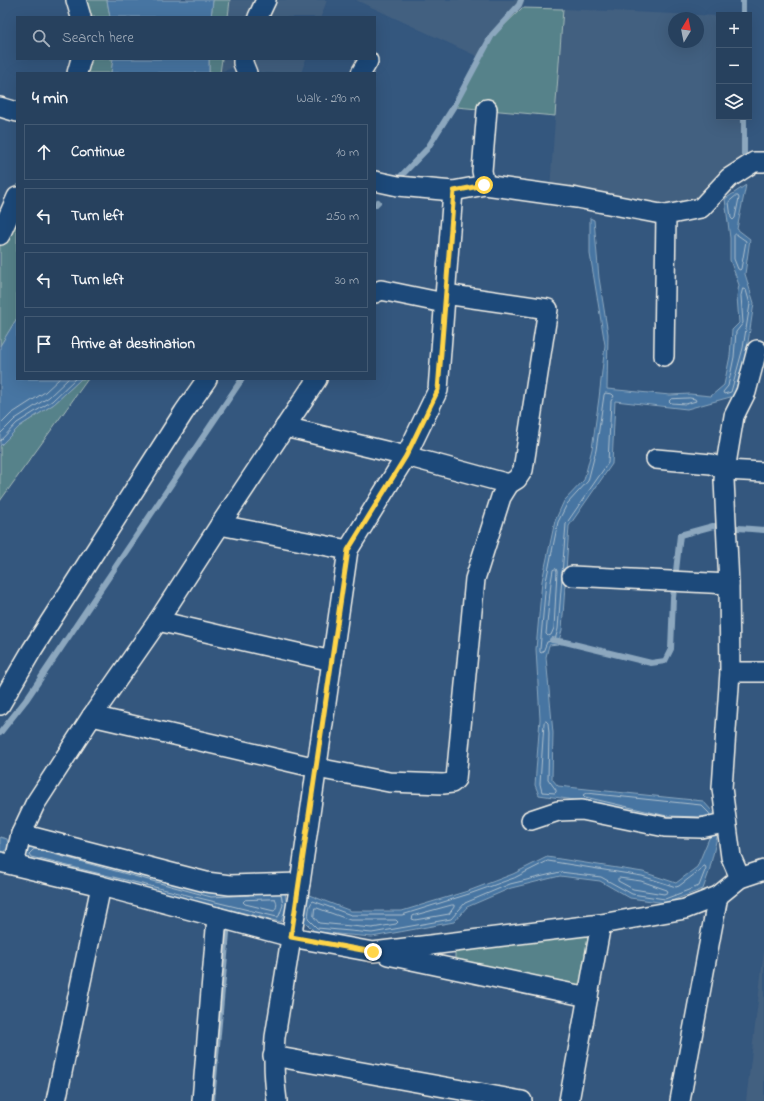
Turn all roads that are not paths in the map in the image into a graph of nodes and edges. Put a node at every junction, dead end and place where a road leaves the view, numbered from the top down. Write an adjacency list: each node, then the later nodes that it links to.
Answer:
1 (76, 0): 3 (street)
2 (266, 0): 4 (street)
3 (81, 16)
4 (258, 16)
5 (81, 60): 7 (street)
6 (243, 60): 8 (street)
7 (77, 72)
8 (247, 72)
9 (0, 106): 11 (street)
10 (487, 109): 14 (street)
11 (16, 112)
12 (764, 162): 17 (street)
13 (376, 181): 15 (street)
14 (484, 185): 15 (street); 17 (street)
15 (454, 191): 20 (street)
16 (16, 199): 18 (street)
17 (666, 215): 22 (street)
18 (0, 235)
19 (376, 292): 20 (street)
20 (444, 298): 26 (street); 30 (street)
21 (756, 350): 28 (street)
22 (664, 356)
23 (206, 380): 39 (street)
24 (316, 380): 25 (street)
25 (285, 427): 26 (street); 31 (street)
26 (406, 456): 30 (street); 32 (street)
27 (656, 459): 28 (street)
28 (725, 470): 29 (street); 34 (street)
29 (764, 472)
30 (509, 484): 41 (street)
31 (220, 525): 32 (street); 35 (street)
32 (348, 550): 36 (street)
33 (572, 576): 34 (street)
34 (729, 584): 37 (street)
35 (158, 621): 36 (street); 40 (street)
36 (332, 661): 41 (street)
37 (730, 672): 38 (street); 43 (street)
38 (764, 672)
39 (0, 705)
40 (92, 716): 41 (street); 44 (street)
41 (317, 768): 49 (street)
42 (531, 820): 43 (street)
43 (716, 824): 46 (street)
44 (14, 852): 47 (street); 49 (street)
45 (764, 870): 46 (street)
46 (740, 878): 48 (street)
47 (101, 886): 50 (street); 56 (street)
48 (718, 896): 51 (street); 61 (street)
49 (297, 899): 52 (street)
50 (217, 917): 52 (street); 57 (street)
51 (601, 924): 53 (street); 54 (street)
52 (291, 937): 53 (street); 55 (street)
53 (373, 952): 54 (street)
54 (588, 997): 60 (street)
55 (273, 1056): 58 (street); 59 (street)
56 (56, 1101)
57 (202, 1101)
58 (277, 1101)
59 (522, 1101)
60 (569, 1101)
61 (680, 1101)

